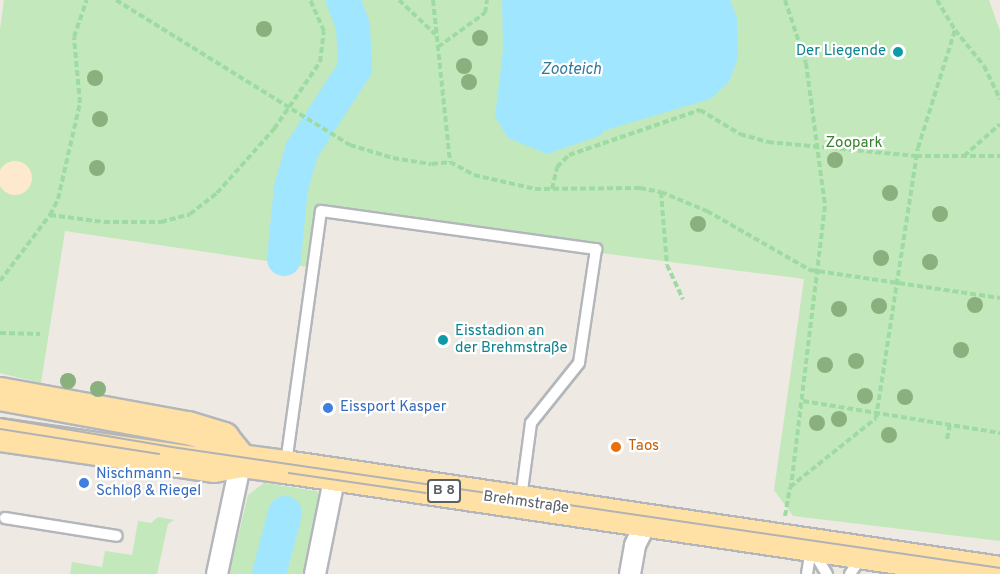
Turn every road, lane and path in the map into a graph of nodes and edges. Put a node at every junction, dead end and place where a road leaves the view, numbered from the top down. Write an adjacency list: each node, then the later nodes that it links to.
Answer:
1 (87, 0): 25 (path)
2 (116, 0): 11 (path)
3 (310, 0): 16 (path)
4 (399, 0): 12 (path)
5 (433, 0): 12 (path)
6 (487, 0): 13 (path)
7 (785, 0): 18 (path)
8 (937, 0): 10 (path)
9 (172, 26): 11 (path)
10 (954, 30): 14 (path); 19 (path)
11 (168, 32): 16 (path)
12 (435, 34): 13 (path)
13 (437, 47): 22 (path)
14 (998, 86): 15 (path)
15 (1000, 99)
16 (290, 106): 22 (path); 25 (path)
17 (1000, 124): 20 (path)
18 (819, 147): 19 (path); 23 (path); 26 (path)
19 (916, 156): 20 (path); 28 (path)
20 (963, 156): 21 (path)
21 (1000, 156)
22 (450, 162): 23 (path)
23 (552, 189): 24 (path)
24 (661, 192): 26 (path); 30 (path)
25 (50, 215): 27 (path)
26 (819, 272): 28 (path); 34 (path)
27 (0, 281)
28 (898, 283): 29 (path); 35 (path)
29 (1000, 298)
30 (683, 300)
31 (0, 333): 32 (path)
32 (40, 334)
33 (0, 394): 40 (main road)
34 (803, 401): 35 (path); 43 (path)
35 (877, 411): 36 (path); 43 (path)
36 (950, 424): 37 (path); 39 (path)
37 (1000, 433)
38 (0, 435): 40 (main road, Brehmstraße / B 8)
39 (947, 440)
40 (241, 460): 41 (main road, Brehmstraße / B 8); 52 (street)
41 (285, 467): 42 (main road, Brehmstraße / B 8); 44 (lane)
42 (335, 475): 44 (main road, Brehmstraße / B 8); 53 (street)
43 (790, 488): 48 (path)
44 (521, 502): 46 (main road, Brehmstraße / B 8)
45 (5, 518): 47 (lane)
46 (648, 521): 48 (main road, Brehmstraße / B 8); 54 (street)
47 (117, 536)
48 (780, 541): 49 (main road, Brehmstraße / B 8)
49 (809, 560): 50 (main road, Brehmstraße / B 8); 55 (lane)
50 (858, 567): 51 (main road, Brehmstraße / B 8)
51 (1000, 573)
52 (216, 574)
53 (315, 574)
54 (630, 574)
55 (826, 574)

